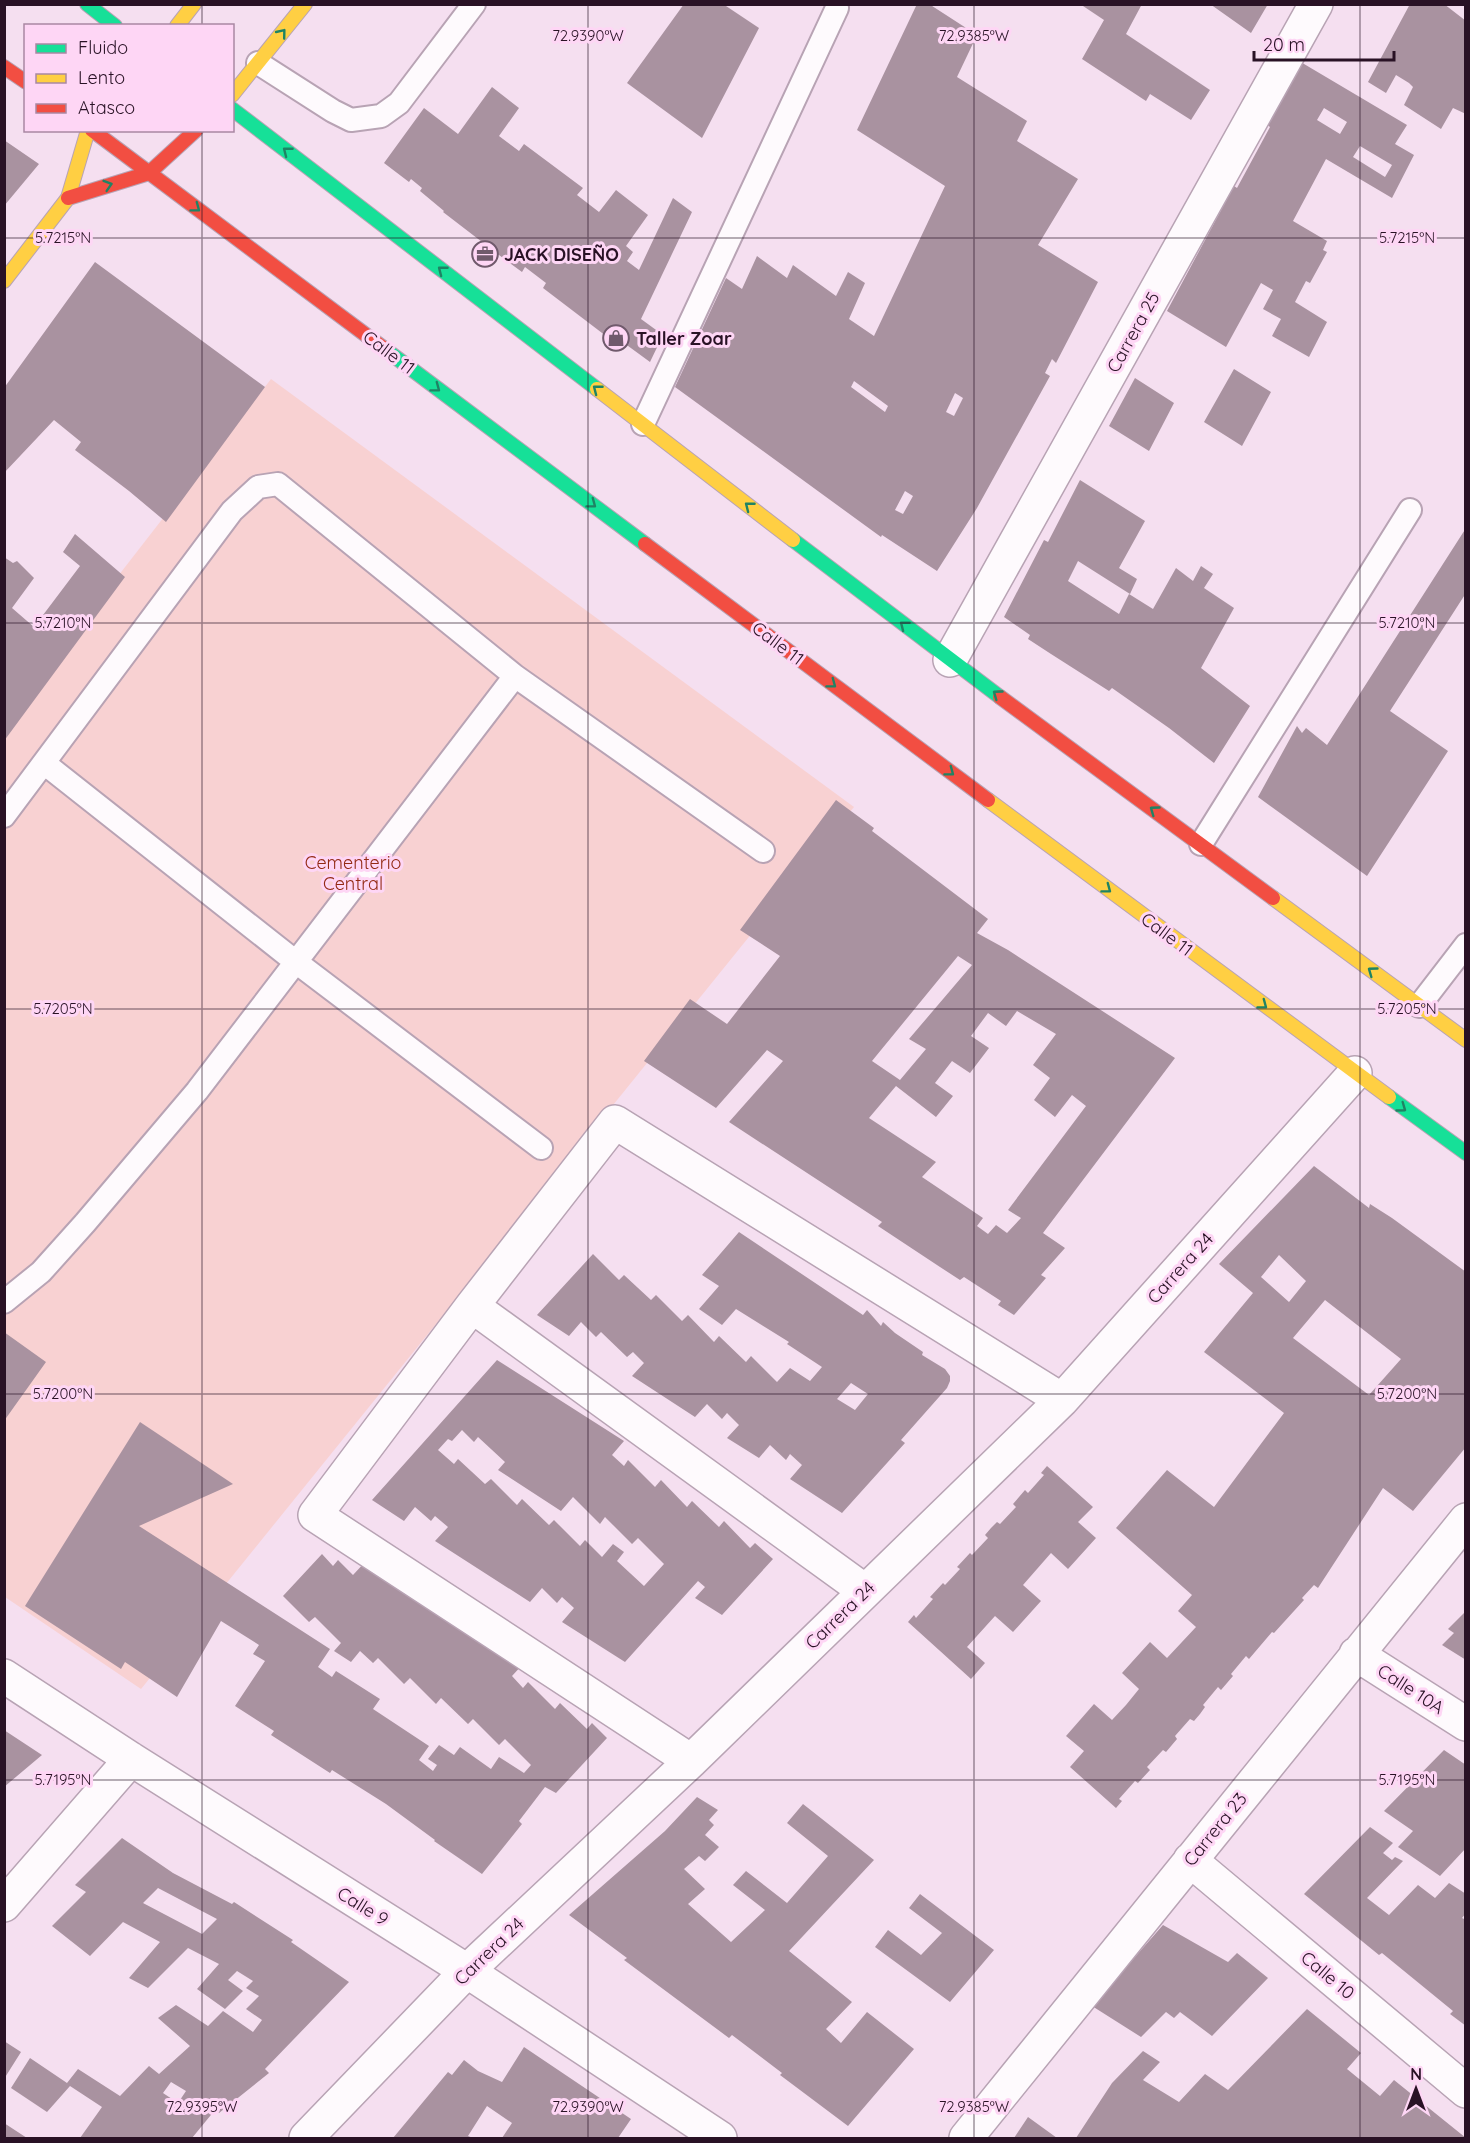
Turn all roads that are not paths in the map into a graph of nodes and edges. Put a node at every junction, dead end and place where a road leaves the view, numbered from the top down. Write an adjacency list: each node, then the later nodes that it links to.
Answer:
1 (87, 4): 7 (main road)
2 (194, 4): 8 (main road)
3 (305, 4): 9 (main road, one-way to 3)
4 (474, 4): 9 (lane)
5 (1316, 4): 22 (street, Carrera 25)
6 (837, 8): 20 (lane)
7 (112, 24)
8 (179, 24)
9 (258, 63): 12 (main road)
10 (4, 67): 11 (main road)
11 (24, 81)
12 (234, 93)
13 (234, 111): 20 (main road, one-way to 13)
14 (89, 132): 18 (main road)
15 (93, 132): 17 (main road, Calle 11)
16 (194, 132): 17 (main road)
17 (149, 173): 18 (main road, one-way to 17); 32 (main road, Calle 11, one-way to 32)
18 (68, 198): 19 (main road)
19 (4, 281)
20 (643, 424): 22 (main road, one-way to 20)
21 (1410, 510): 26 (lane)
22 (950, 660): 26 (main road, one-way to 22)
23 (515, 676): 24 (lane); 27 (lane); 29 (lane)
24 (44, 764): 25 (lane); 29 (lane)
25 (4, 816)
26 (1201, 844): 30 (main road, one-way to 26)
27 (763, 850)
28 (1466, 945): 30 (lane)
29 (296, 962): 33 (lane); 35 (lane)
30 (1419, 1006): 31 (main road)
31 (1466, 1040)
32 (1355, 1073): 34 (main road, Calle 11, one-way to 34); 37 (street, Carrera 24)
33 (541, 1148)
34 (1466, 1153)
35 (4, 1302)
36 (472, 1306): 37 (street); 39 (street); 44 (street)
37 (1062, 1400): 39 (street, Carrera 24)
38 (1466, 1520): 40 (street, Carrera 23)
39 (865, 1591): 44 (street, Carrera 24)
40 (1356, 1654): 42 (street, Calle 10A); 45 (street, Carrera 23)
41 (4, 1676): 43 (street, Calle 9)
42 (1466, 1724)
43 (131, 1759): 46 (street); 47 (street, Calle 9)
44 (691, 1761): 47 (street, Carrera 24)
45 (1190, 1860): 48 (street, Calle 10); 51 (street, Carrera 23)
46 (4, 1905)
47 (467, 1971): 49 (street, Calle 9); 50 (street, Carrera 24)
48 (1466, 2091)
49 (703, 2134)
50 (306, 2139)
51 (966, 2139)

